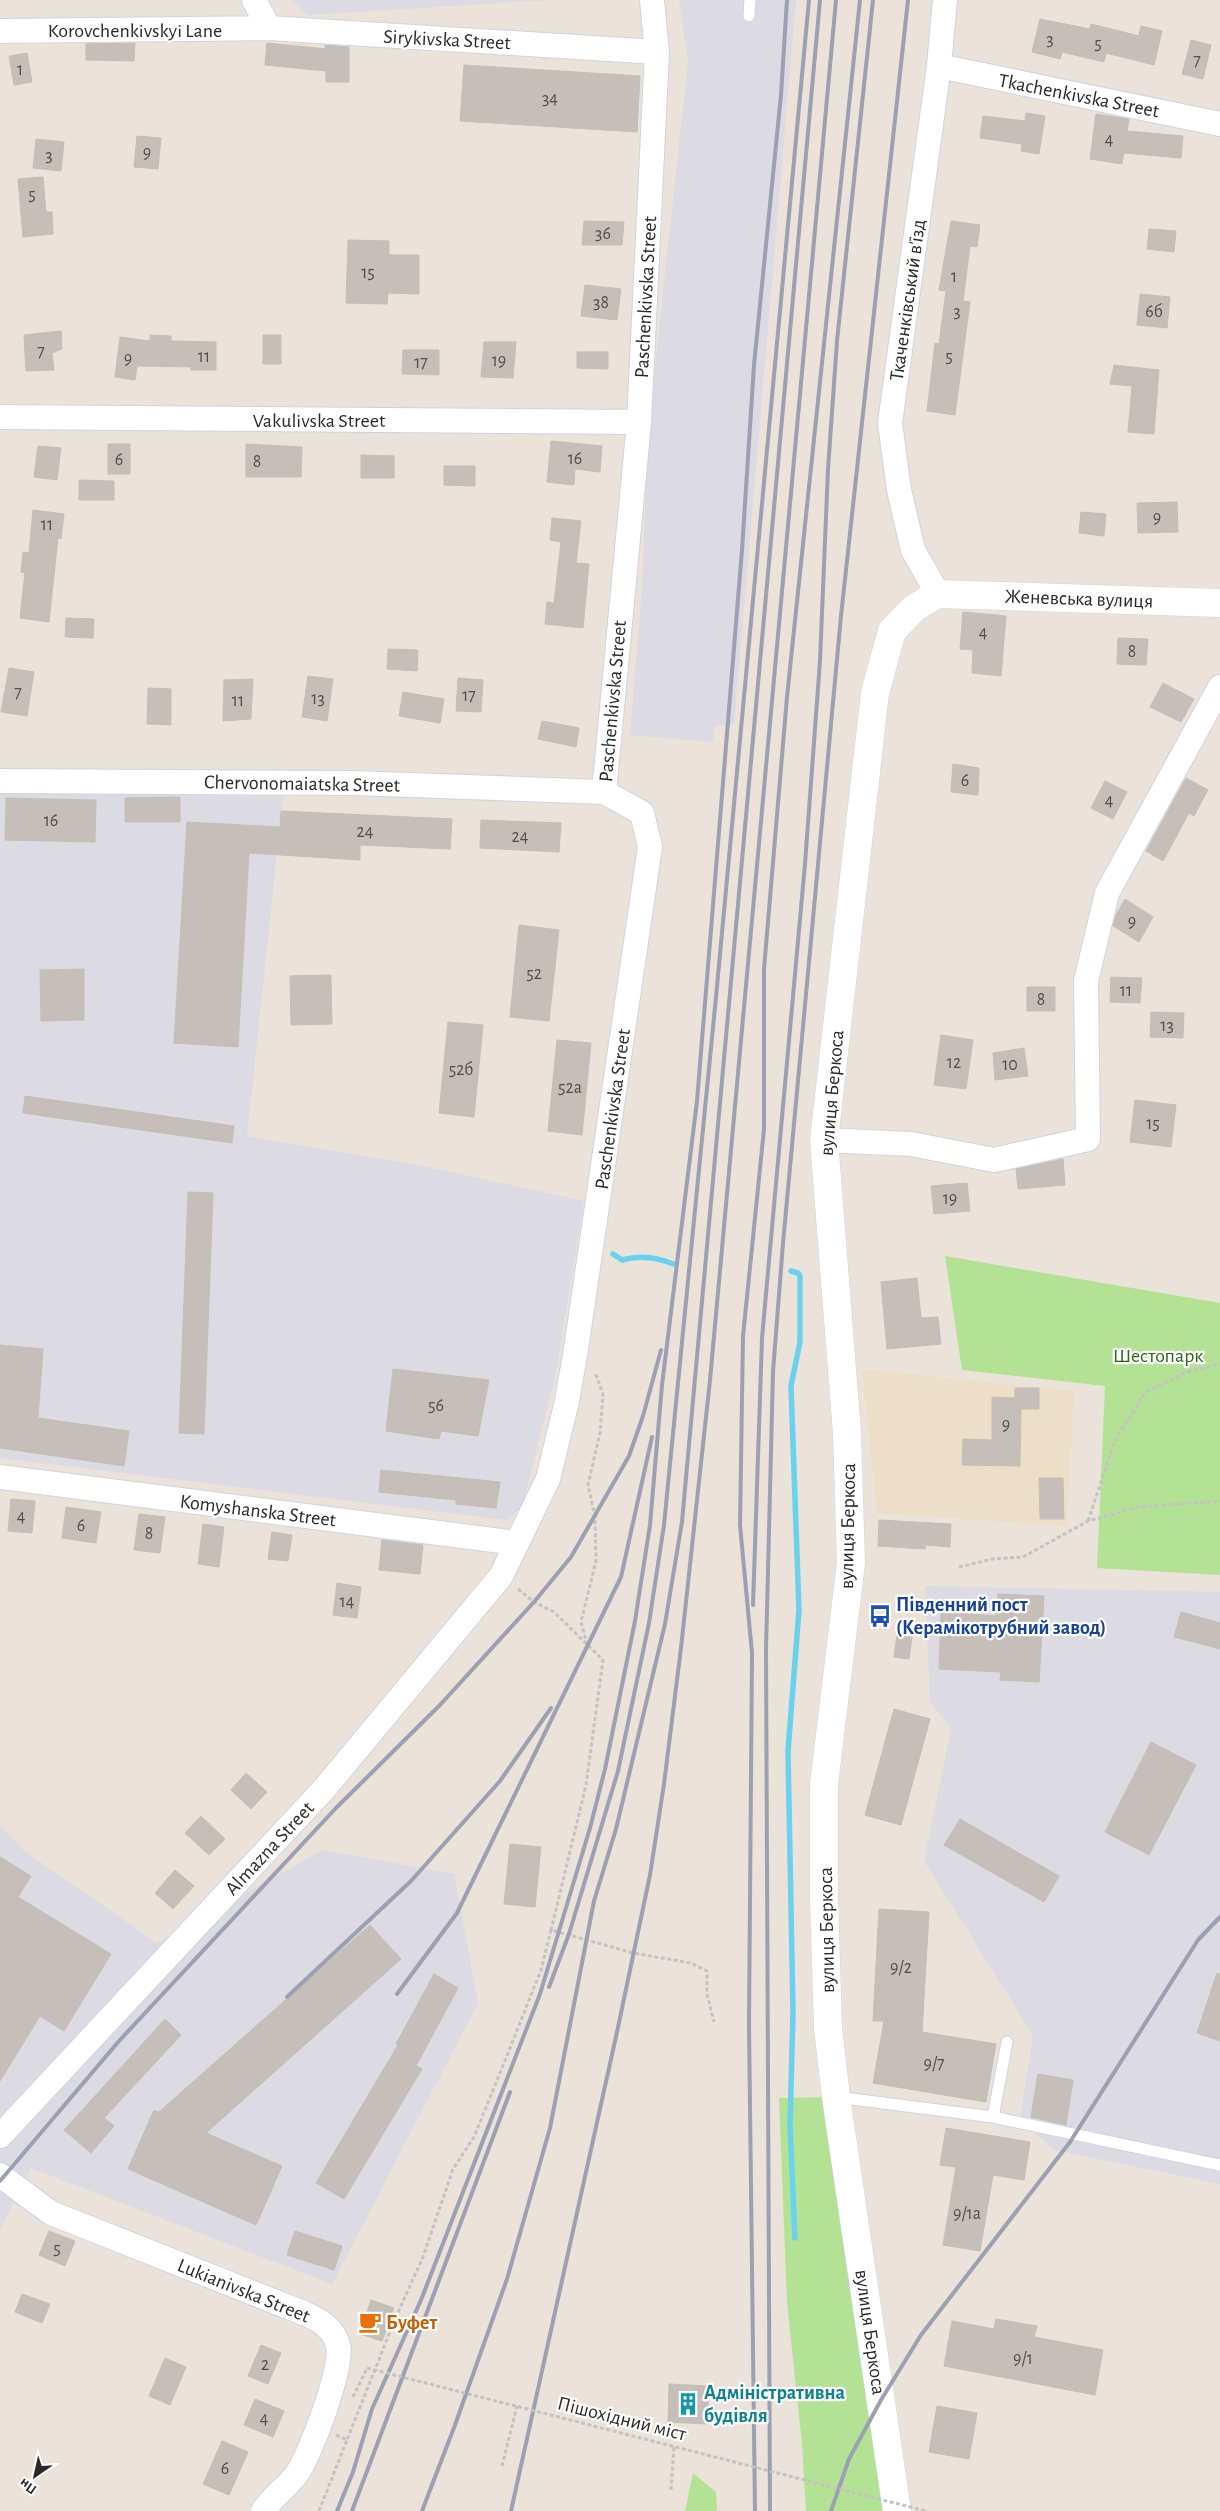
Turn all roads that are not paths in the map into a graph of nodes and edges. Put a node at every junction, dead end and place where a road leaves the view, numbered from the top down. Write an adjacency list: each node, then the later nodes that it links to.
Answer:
1 (254, 0): 6 (street)
2 (652, 0): 8 (street, Paschenkivska Street)
3 (750, 0): 5 (lane)
4 (945, 0): 9 (street, Ткаченківський в'їзд)
5 (749, 16)
6 (269, 28): 7 (street, Korovchenkivskyi Lane); 8 (street, Sirykivska Street)
7 (0, 31)
8 (657, 52): 12 (street, Paschenkivska Street)
9 (939, 66): 10 (street, Tkachenkivska Street); 13 (street, Ткаченківський в'їзд)
10 (1220, 124)
11 (0, 417): 12 (street, Vakulivska Street)
12 (639, 422): 17 (street, Paschenkivska Street)
13 (938, 594): 14 (street, Женевська вулиця); 18 (street, вулиця Беркоса)
14 (1220, 603)
15 (1220, 687): 18 (street)
16 (0, 782): 17 (street, Chervonomaiatska Street)
17 (604, 792): 20 (street, Paschenkivska Street)
18 (824, 1140): 22 (street, вулиця Беркоса)
19 (0, 1477): 20 (street, Komyshanska Street)
20 (517, 1544): 24 (street, Almazna Street)
21 (1007, 2042): 23 (lane)
22 (836, 2097): 23 (lane); 28 (street, вулиця Беркоса)
23 (993, 2117): 25 (lane)
24 (0, 2136)
25 (1220, 2165)
26 (0, 2176): 27 (street, Lukianivska Street)
27 (262, 2511)
28 (897, 2511)

